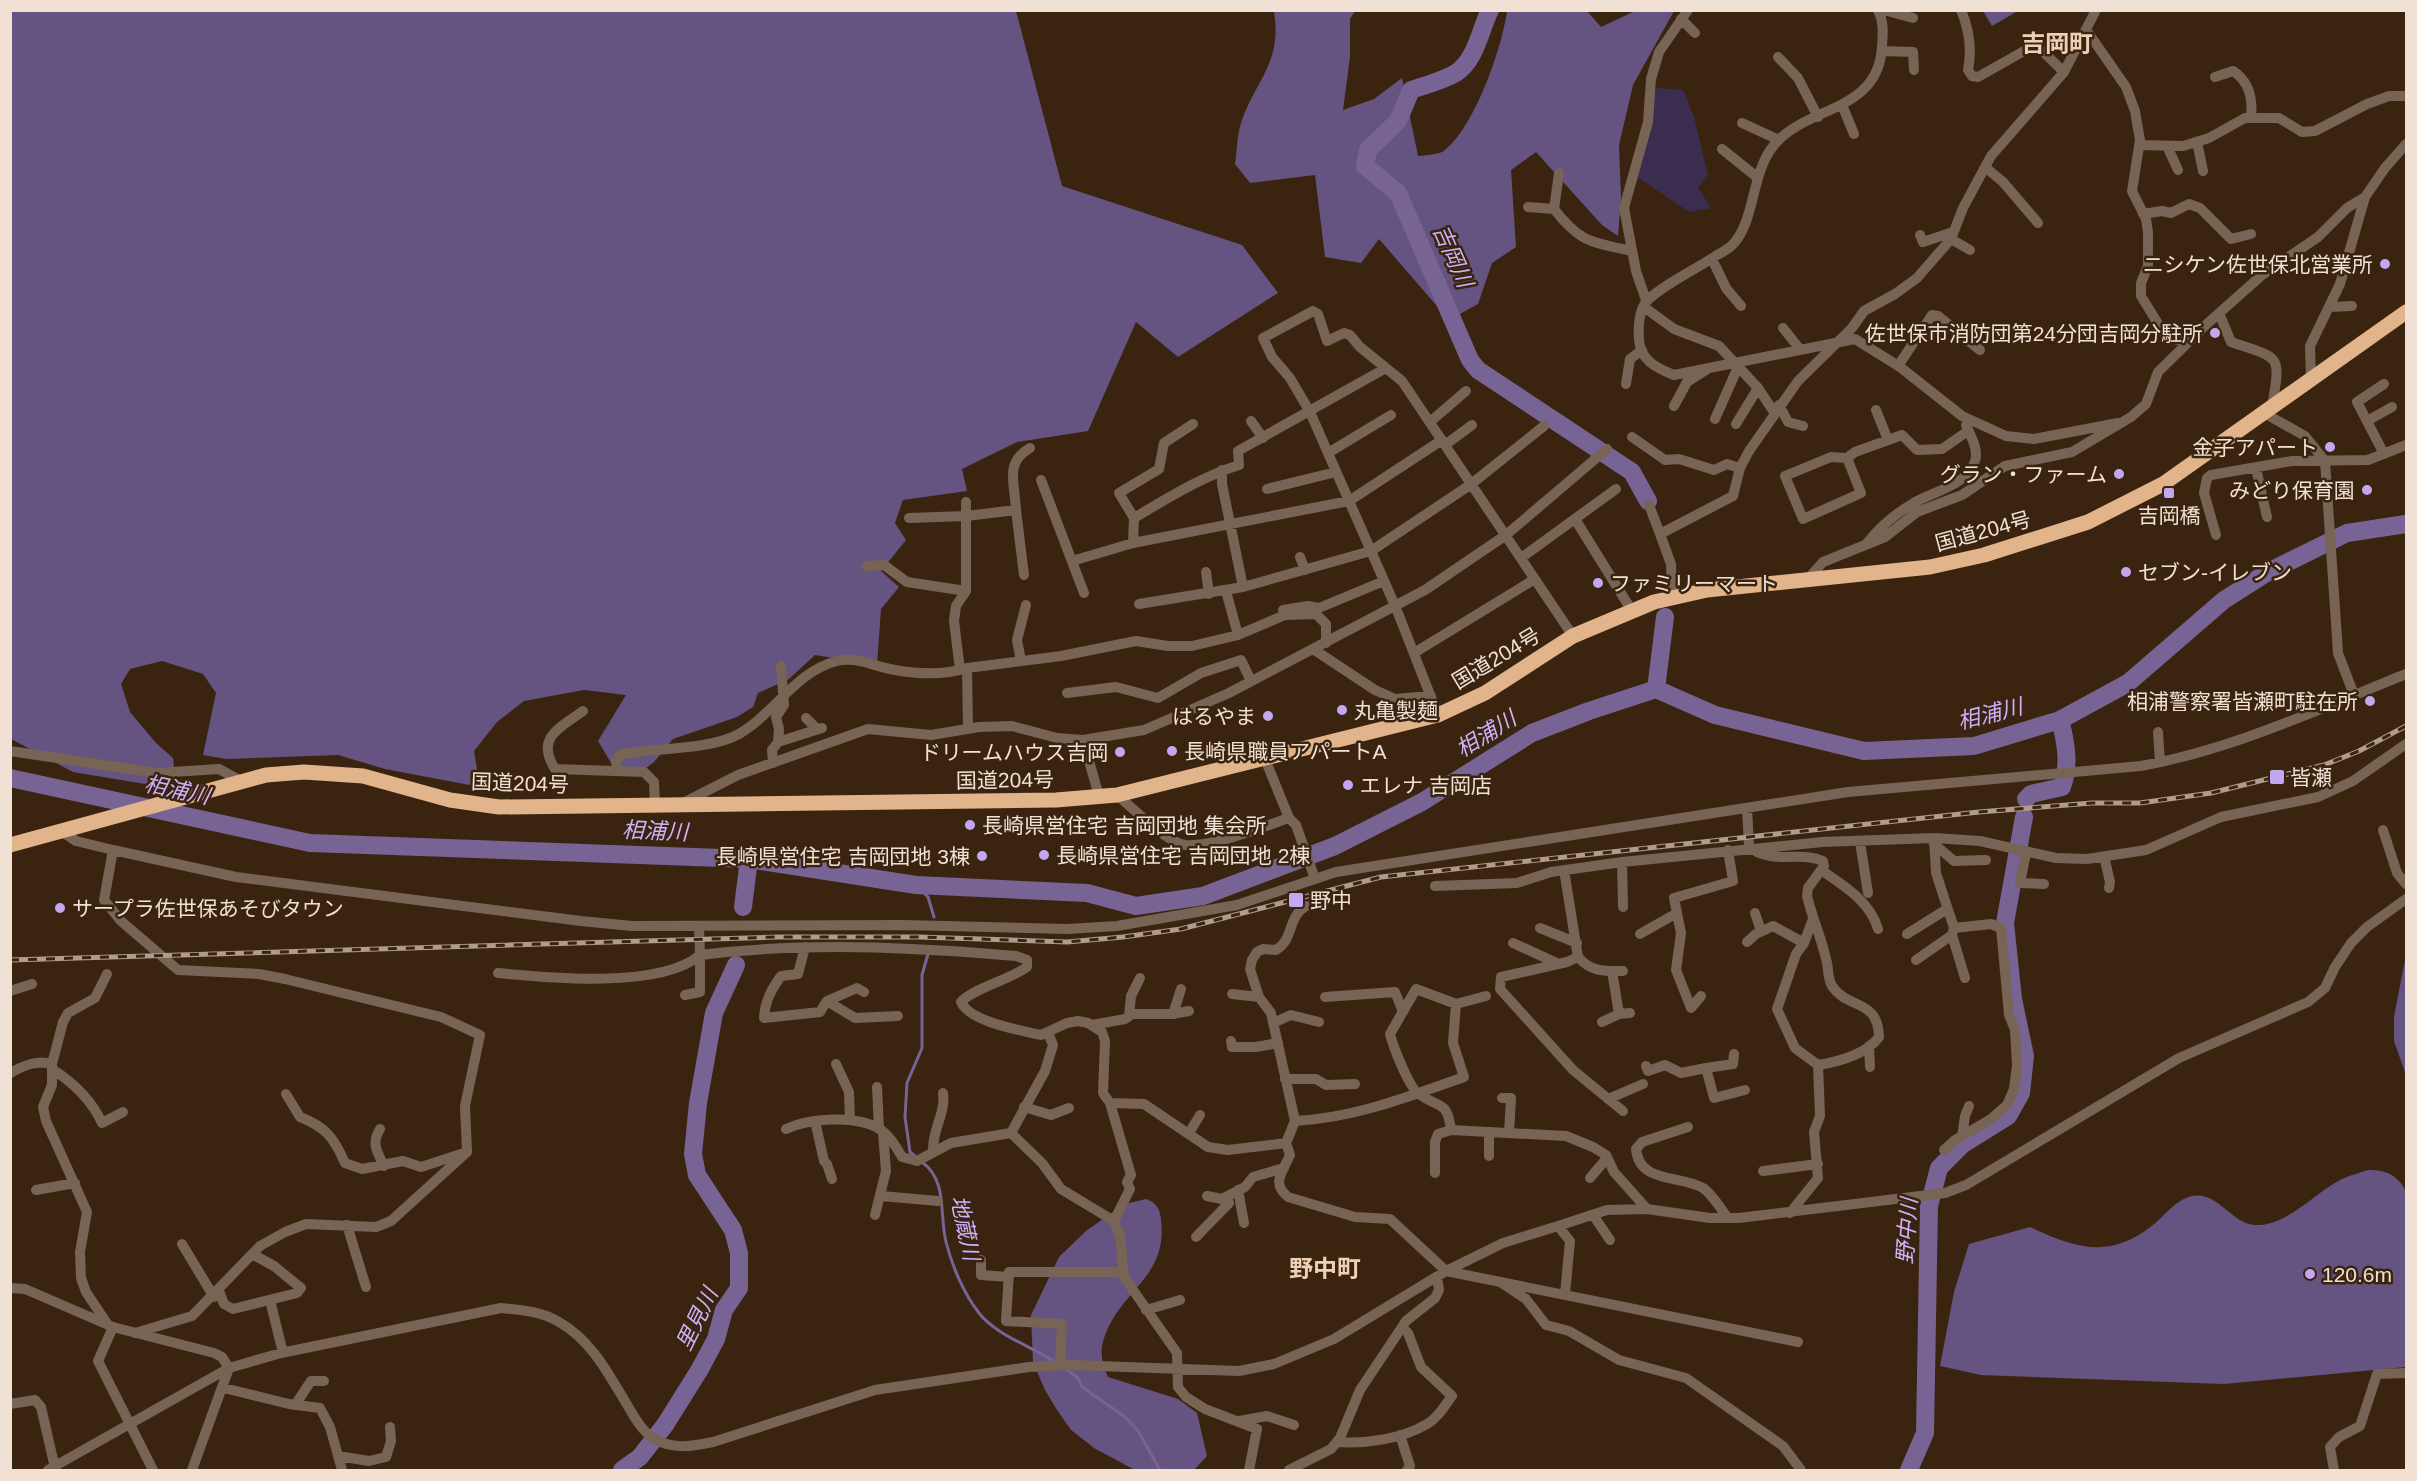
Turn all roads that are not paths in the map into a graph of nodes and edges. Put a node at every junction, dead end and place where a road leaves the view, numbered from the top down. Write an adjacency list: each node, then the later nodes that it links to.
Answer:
1 (1878, 10): 9 (street)
2 (1884, 10): 6 (street)
3 (1960, 10): 12 (street)
4 (2096, 10): 7 (street)
5 (1684, 15): 8 (street); 40 (street)
6 (1913, 18)
7 (2087, 31): 12 (street); 23 (street)
8 (1695, 33)
9 (1882, 51): 11 (street); 15 (street)
10 (1778, 57): 16 (street)
11 (1914, 70)
12 (2064, 72): 26 (street)
13 (2216, 77): 17 (street)
14 (2406, 96): 17 (street)
15 (1842, 105): 16 (street); 19 (street)
16 (1818, 117): 20 (street)
17 (2251, 118): 21 (street)
18 (1742, 123): 20 (street)
19 (1854, 134)
20 (1779, 140): 30 (street)
21 (2197, 142): 24 (street); 28 (street)
22 (2406, 144): 31 (street)
23 (2139, 145): 24 (street); 34 (street)
24 (2168, 146): 27 (street)
25 (1722, 149): 30 (street)
26 (1985, 167): 35 (street); 38 (street)
27 (2178, 170)
28 (2203, 171)
29 (1559, 173): 33 (street)
30 (1758, 178): 41 (street)
31 (2365, 198): 45 (street); 47 (street)
32 (1528, 207): 33 (street)
33 (1554, 209): 40 (street)
34 (2143, 214): 36 (street); 48 (street)
35 (2038, 223)
36 (2251, 234)
37 (1920, 235): 38 (street)
38 (1952, 236): 39 (street); 50 (street)
39 (1970, 250)
40 (1632, 251): 42 (street)
41 (1712, 259): 42 (street); 43 (street)
42 (1645, 304): 52 (street); 54 (street)
43 (1741, 306)
44 (2352, 306): 45 (street)
45 (2330, 308): 58 (street)
46 (2406, 312): 58 (highway, 国道204号)
47 (2219, 313): 48 (street); 67 (street)
48 (2208, 322): 76 (street)
49 (1784, 328): 51 (street)
50 (1840, 341): 51 (street); 55 (street); 65 (street)
51 (1799, 348): 54 (street)
52 (1642, 350): 56 (street); 59 (street)
53 (1980, 350): 55 (street)
54 (1736, 365): 56 (street); 61 (street); 71 (street)
55 (1898, 366): 70 (street)
56 (1711, 367): 63 (street)
57 (1386, 368): 68 (street); 68 (street); 75 (street)
58 (2312, 377): 67 (highway, 国道204号)
59 (1626, 384)
60 (2384, 384): 74 (street)
61 (1758, 388): 65 (street); 72 (street)
62 (1466, 390): 75 (street)
63 (1674, 406)
64 (2392, 407): 74 (street)
65 (1777, 409): 80 (street); 93 (street)
66 (1876, 410): 84 (street)
67 (2268, 410): 92 (street); 126 (highway, 国道204号)
68 (1310, 412): 83 (street); 89 (street)
69 (1391, 415): 89 (street)
70 (1962, 416): 76 (street); 81 (street)
71 (1715, 418)
72 (1741, 420)
73 (1251, 421): 83 (street)
74 (2367, 421): 90 (street)
75 (1430, 422): 85 (street)
76 (2118, 423): 115 (street)
77 (1193, 424): 108 (street)
78 (1472, 425): 85 (street)
79 (1544, 426): 98 (street)
80 (1803, 426)
81 (1968, 431): 84 (street); 115 (street)
82 (1632, 437): 93 (street)
83 (1263, 438): 95 (street)
84 (1888, 440): 91 (street)
85 (1444, 443): 98 (street); 101 (street)
86 (2406, 445): 90 (street)
87 (1030, 448): 104 (street)
88 (1607, 450): 112 (street)
89 (1328, 453): 96 (street)
90 (2384, 454): 92 (street)
91 (1847, 458): 91 (street)
92 (2325, 461): 94 (street); 148 (street)
93 (1740, 468): 111 (street)
94 (2256, 468): 106 (street); 113 (street)
95 (1222, 470): 108 (street); 110 (street)
96 (1336, 472): 99 (street); 101 (street)
97 (1041, 480): 119 (street)
98 (1470, 485): 112 (street); 116 (street)
99 (1267, 489)
100 (1616, 489): 109 (street)
101 (1349, 501): 110 (street); 116 (street)
102 (966, 502): 105 (street)
103 (1649, 504): 111 (street)
104 (1016, 510): 105 (street); 123 (street)
105 (966, 516): 107 (street); 128 (street)
106 (2267, 517)
107 (909, 518)
108 (1134, 518): 114 (street)
109 (1575, 519): 118 (street); 136 (street)
110 (1230, 525): 114 (street); 127 (street)
111 (1660, 534): 132 (street)
112 (1506, 535): 118 (street); 135 (street)
113 (2216, 535)
114 (1133, 543): 119 (street)
115 (1866, 544): 126 (street)
116 (1371, 551): 121 (street); 125 (street)
117 (1300, 557): 121 (street)
118 (1521, 558): 124 (street)
119 (1072, 561): 130 (street)
120 (867, 566): 128 (street)
121 (1305, 570): 127 (street)
122 (1206, 572): 131 (street)
123 (1024, 575)
124 (1535, 579): 138 (street); 141 (street)
125 (1384, 581): 135 (street); 137 (street)
126 (1805, 581): 132 (highway, 国道204号)
127 (1243, 587): 129 (street)
128 (966, 591): 144 (street)
129 (1226, 591): 131 (street); 137 (street)
130 (1084, 593)
131 (1209, 594): 134 (street)
132 (1672, 598): 136 (highway, 国道204号)
133 (1026, 604): 142 (street)
134 (1139, 604)
135 (1396, 608): 139 (street); 141 (street)
136 (1632, 611): 138 (highway, 国道204号)
137 (1240, 631): 139 (street); 142 (street)
138 (1573, 636): 152 (highway, 国道204号)
139 (1326, 643): 140 (street)
140 (1313, 649): 146 (street); 149 (street)
141 (1414, 653): 149 (street)
142 (1021, 661): 144 (street)
143 (781, 666): 150 (street)
144 (964, 669): 150 (street); 154 (street)
145 (2406, 674): 148 (street)
146 (1251, 681): 147 (street); 156 (street)
147 (1067, 693)
148 (2354, 695): 161 (street)
149 (1431, 696): 152 (street)
150 (784, 699): 157 (street); 163 (street)
151 (583, 711): 163 (street)
152 (1438, 715): 160 (highway, 国道204号)
153 (806, 718): 157 (street)
154 (968, 729): 156 (street); 162 (street)
155 (2158, 732): 161 (street)
156 (1083, 740): 166 (street)
157 (778, 742): 162 (street)
158 (2406, 744): 180 (street)
159 (10, 751): 164 (street)
160 (1265, 759): 165 (highway, 国道204号); 170 (street)
161 (2160, 762): 169 (street)
162 (773, 763): 167 (street)
163 (617, 771): 168 (street)
164 (243, 782): 168 (highway, 国道204号); 172 (highway, 国道204号)
165 (1118, 795): 166 (highway, 国道204号); 170 (street)
166 (1099, 796): 167 (highway, 国道204号)
167 (681, 804): 168 (highway, 国道204号)
168 (654, 805)
169 (1747, 808): 176 (street); 185 (street)
170 (1293, 822): 185 (street)
171 (2383, 830): 187 (street)
172 (61, 831): 175 (highway, 国道204号); 177 (street)
173 (1934, 841): 174 (street); 179 (street); 181 (street); 194 (street)
174 (1860, 842): 176 (street); 190 (street)
175 (10, 845)
176 (1749, 847): 178 (street); 184 (street)
177 (113, 850): 198 (street); 284 (street)
178 (1728, 850): 182 (street); 195 (street)
179 (2026, 853): 180 (street); 186 (street)
180 (2104, 856): 189 (street)
181 (1986, 860)
182 (1622, 862): 183 (street); 193 (street)
183 (1564, 870): 188 (street); 207 (street)
184 (1821, 870): 197 (street); 200 (street)
185 (1315, 879): 198 (street)
186 (2044, 884)
187 (2406, 884)
188 (1435, 886)
189 (2109, 888)
190 (1868, 893)
191 (2406, 899): 302 (street)
192 (1306, 906): 226 (street)
193 (1623, 906)
194 (1947, 909): 202 (street); 204 (street)
195 (1677, 913): 203 (street); 224 (street)
196 (1755, 913): 201 (street)
197 (1813, 918): 208 (street); 242 (street)
198 (699, 926): 210 (street)
199 (1540, 928): 207 (street)
200 (1878, 929)
201 (1761, 931): 205 (street); 208 (street)
202 (1953, 932): 212 (street); 217 (street); 280 (street)
203 (1640, 934)
204 (1907, 934)
205 (1747, 942)
206 (1513, 943): 213 (street)
207 (1577, 943): 211 (street)
208 (1804, 943): 245 (street)
209 (805, 947): 210 (street); 228 (street); 239 (street)
210 (700, 955): 214 (street); 225 (street)
211 (1578, 957): 213 (street); 236 (street)
212 (1922, 960)
213 (1559, 964): 260 (street)
214 (498, 973)
215 (107, 974): 247 (street)
216 (1140, 978): 233 (street)
217 (1965, 978)
218 (32, 984): 220 (street)
219 (1181, 989): 232 (street)
220 (10, 991)
221 (864, 992): 228 (street)
222 (1232, 994): 226 (street)
223 (1486, 996): 229 (street)
224 (1701, 996)
225 (690, 997)
226 (1259, 997): 237 (street)
227 (1325, 997): 231 (street)
228 (827, 1001): 234 (street)
229 (1456, 1004): 231 (street); 258 (street)
230 (1189, 1011): 232 (street)
231 (1403, 1012): 258 (street)
232 (1173, 1014): 233 (street)
233 (1129, 1016): 238 (street)
234 (893, 1019)
235 (1319, 1022): 237 (street)
236 (1602, 1022)
237 (1273, 1023): 241 (street)
238 (1092, 1025): 239 (street); 261 (street)
239 (1048, 1033): 263 (street)
240 (1231, 1041): 241 (street)
241 (1278, 1044): 251 (street)
242 (1869, 1046): 245 (street); 248 (street)
243 (1734, 1054): 249 (street)
244 (836, 1064): 268 (street)
245 (1818, 1065): 287 (street)
246 (1646, 1066): 249 (street)
247 (52, 1067): 250 (street); 266 (street); 294 (street)
248 (1870, 1067)
249 (1706, 1068): 255 (street)
250 (10, 1073)
251 (1285, 1079): 252 (street); 270 (street)
252 (1355, 1084)
253 (1643, 1084): 260 (street)
254 (877, 1087): 274 (street)
255 (1745, 1090)
256 (943, 1093): 283 (street)
257 (286, 1094): 288 (street)
258 (1417, 1094): 270 (street); 275 (street)
259 (1502, 1098): 279 (street)
260 (1608, 1099): 265 (street)
261 (1110, 1103): 278 (street); 306 (street)
262 (1970, 1106): 280 (street)
263 (1024, 1107): 264 (street); 277 (street)
264 (1069, 1107)
265 (1623, 1111)
266 (123, 1112)
267 (1200, 1115): 278 (street)
268 (850, 1120): 269 (street); 274 (street)
269 (815, 1121): 273 (street); 293 (street)
270 (1295, 1121): 281 (street)
271 (1688, 1127): 305 (street)
272 (380, 1129): 288 (street)
273 (786, 1130)
274 (881, 1130): 283 (street); 297 (street)
275 (1451, 1130): 276 (street); 291 (street)
276 (1489, 1132): 279 (street); 285 (street)
277 (1011, 1133): 283 (street); 306 (street)
278 (1189, 1133): 281 (street)
279 (1509, 1133): 286 (street)
280 (1962, 1137): 282 (street)
281 (1286, 1143): 289 (street)
282 (1944, 1150)
283 (933, 1151)
284 (467, 1152): 288 (street); 308 (street)
285 (1489, 1156)
286 (1607, 1158): 292 (street); 301 (street)
287 (1818, 1164): 290 (street); 302 (street)
288 (384, 1166)
289 (1284, 1168): 296 (street); 316 (street)
290 (1763, 1172)
291 (1435, 1173)
292 (1590, 1178)
293 (832, 1179)
294 (75, 1183): 295 (street); 326 (street)
295 (36, 1190)
296 (1238, 1190): 299 (street); 307 (street)
297 (881, 1196): 300 (street); 303 (street)
298 (1207, 1196): 299 (street)
299 (1226, 1197): 310 (street)
300 (938, 1201)
301 (1647, 1209): 304 (street); 305 (street)
302 (1790, 1213): 305 (street)
303 (875, 1215)
304 (1593, 1215): 309 (street); 311 (street)
305 (1727, 1217)
306 (1114, 1221): 315 (street)
307 (1244, 1223)
308 (347, 1225): 313 (street); 319 (street)
309 (1558, 1226): 316 (street); 322 (street)
310 (1196, 1237)
311 (1610, 1240)
312 (182, 1244): 321 (street)
313 (252, 1254): 321 (street); 323 (street)
314 (981, 1260): 317 (street)
315 (1124, 1272): 317 (street); 325 (street)
316 (1442, 1274): 318 (street); 327 (street); 333 (street)
317 (1009, 1277): 331 (street)
318 (1496, 1280): 322 (street); 353 (street)
319 (366, 1287)
320 (10, 1288): 326 (street)
321 (217, 1294): 323 (street); 328 (street)
322 (1565, 1294): 329 (street)
323 (270, 1300): 330 (street)
324 (1180, 1300): 325 (street)
325 (1146, 1310): 333 (street)
326 (110, 1326): 328 (street); 340 (street)
327 (1402, 1327): 343 (street); 344 (street)
328 (135, 1333): 332 (street)
329 (1798, 1342)
330 (283, 1353): 331 (street); 332 (street)
331 (1060, 1365): 333 (street)
332 (229, 1368): 336 (street); 340 (street)
333 (1178, 1371): 339 (street)
334 (2406, 1373): 354 (street)
335 (324, 1381): 338 (street)
336 (224, 1388): 338 (street); 349 (street)
337 (10, 1404): 346 (street)
338 (296, 1405): 345 (street)
339 (1239, 1421): 341 (street); 351 (street)
340 (129, 1425): 346 (street); 348 (street)
341 (1294, 1425)
342 (390, 1427): 345 (street)
343 (1400, 1435): 344 (street); 352 (street)
344 (1337, 1442): 347 (street)
345 (338, 1456): 350 (street)
346 (52, 1469)
347 (1294, 1469)
348 (153, 1470)
349 (192, 1470)
350 (342, 1470)
351 (1249, 1470)
352 (1407, 1470)
353 (1801, 1470)
354 (2334, 1470)

